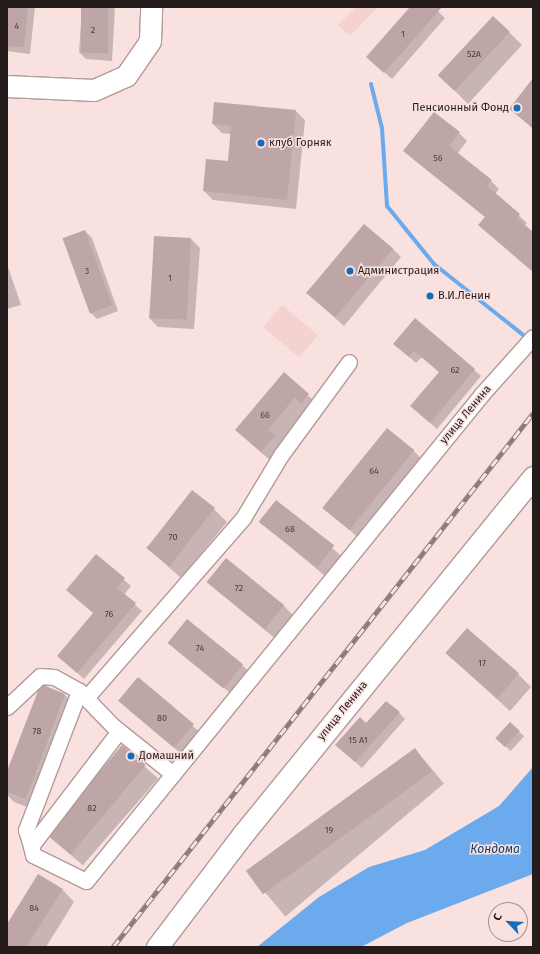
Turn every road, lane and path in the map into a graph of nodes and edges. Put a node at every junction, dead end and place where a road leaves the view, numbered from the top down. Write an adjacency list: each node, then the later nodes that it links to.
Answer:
1 (151, 7): 2 (street)
2 (7, 86)
3 (533, 337): 9 (street, улица Ленина)
4 (349, 362): 6 (street)
5 (533, 477): 11 (street, улица Ленина)
6 (82, 694): 7 (street); 8 (street); 10 (street)
7 (7, 707)
8 (119, 731): 9 (street); 10 (street)
9 (172, 774): 10 (street, улица Ленина)
10 (32, 850)
11 (157, 947)

